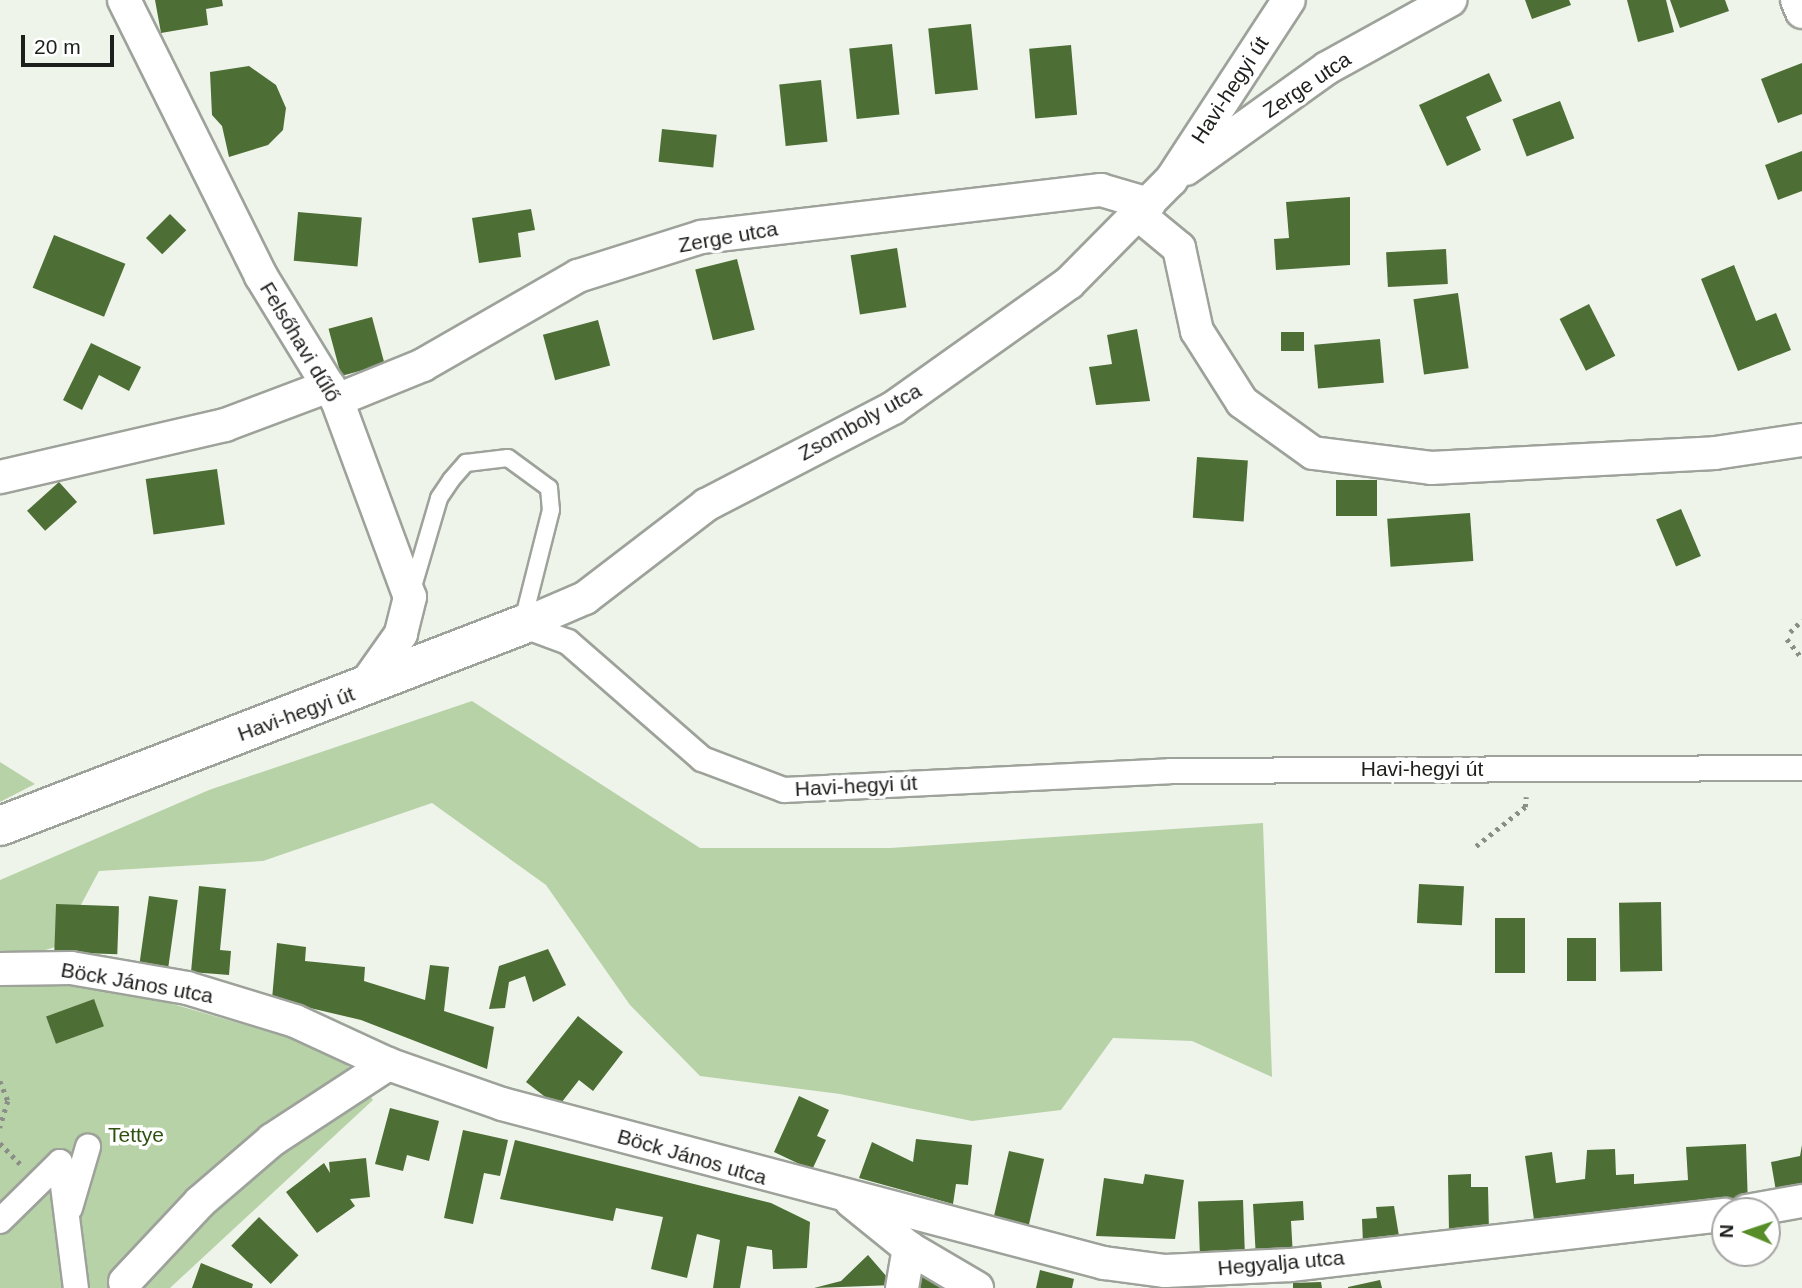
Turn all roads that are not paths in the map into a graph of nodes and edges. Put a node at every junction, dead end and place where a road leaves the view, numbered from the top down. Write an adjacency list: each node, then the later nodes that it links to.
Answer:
1 (124, 0): 8 (street, Felsőhavi dűlő)
2 (1289, 0): 6 (street, Havi-hegyi út)
3 (1450, 0): 6 (street, Zerge utca)
4 (1797, 0): 5 (street)
5 (1802, 12)
6 (1171, 180): 7 (street, Zsomboly utca)
7 (1144, 210): 8 (street, Zerge utca); 9 (street); 12 (street, Zsomboly utca)
8 (333, 393): 10 (street, Zerge utca); 11 (street, Felsőhavi dűlő)
9 (1802, 440)
10 (0, 477)
11 (410, 597): 12 (lane); 13 (street)
12 (522, 625): 13 (street, Havi-hegyi út); 14 (street, Havi-hegyi út)
13 (361, 690): 15 (street, Havi-hegyi út)
14 (1802, 768)
15 (0, 826)
16 (0, 969): 17 (street, Böck János utca)
17 (388, 1064): 19 (street, Böck János utca); 26 (street)
18 (89, 1147): 23 (street)
19 (844, 1195): 22 (street, Hegyalja utca); 25 (street, Böck János utca)
20 (1802, 1201): 21 (street)
21 (1781, 1205)
22 (1711, 1217)
23 (67, 1219): 24 (street); 27 (street)
24 (0, 1221)
25 (909, 1248): 28 (street); 29 (street, Böck János utca)
26 (125, 1282)
27 (76, 1288)
28 (902, 1288)
29 (977, 1288)

